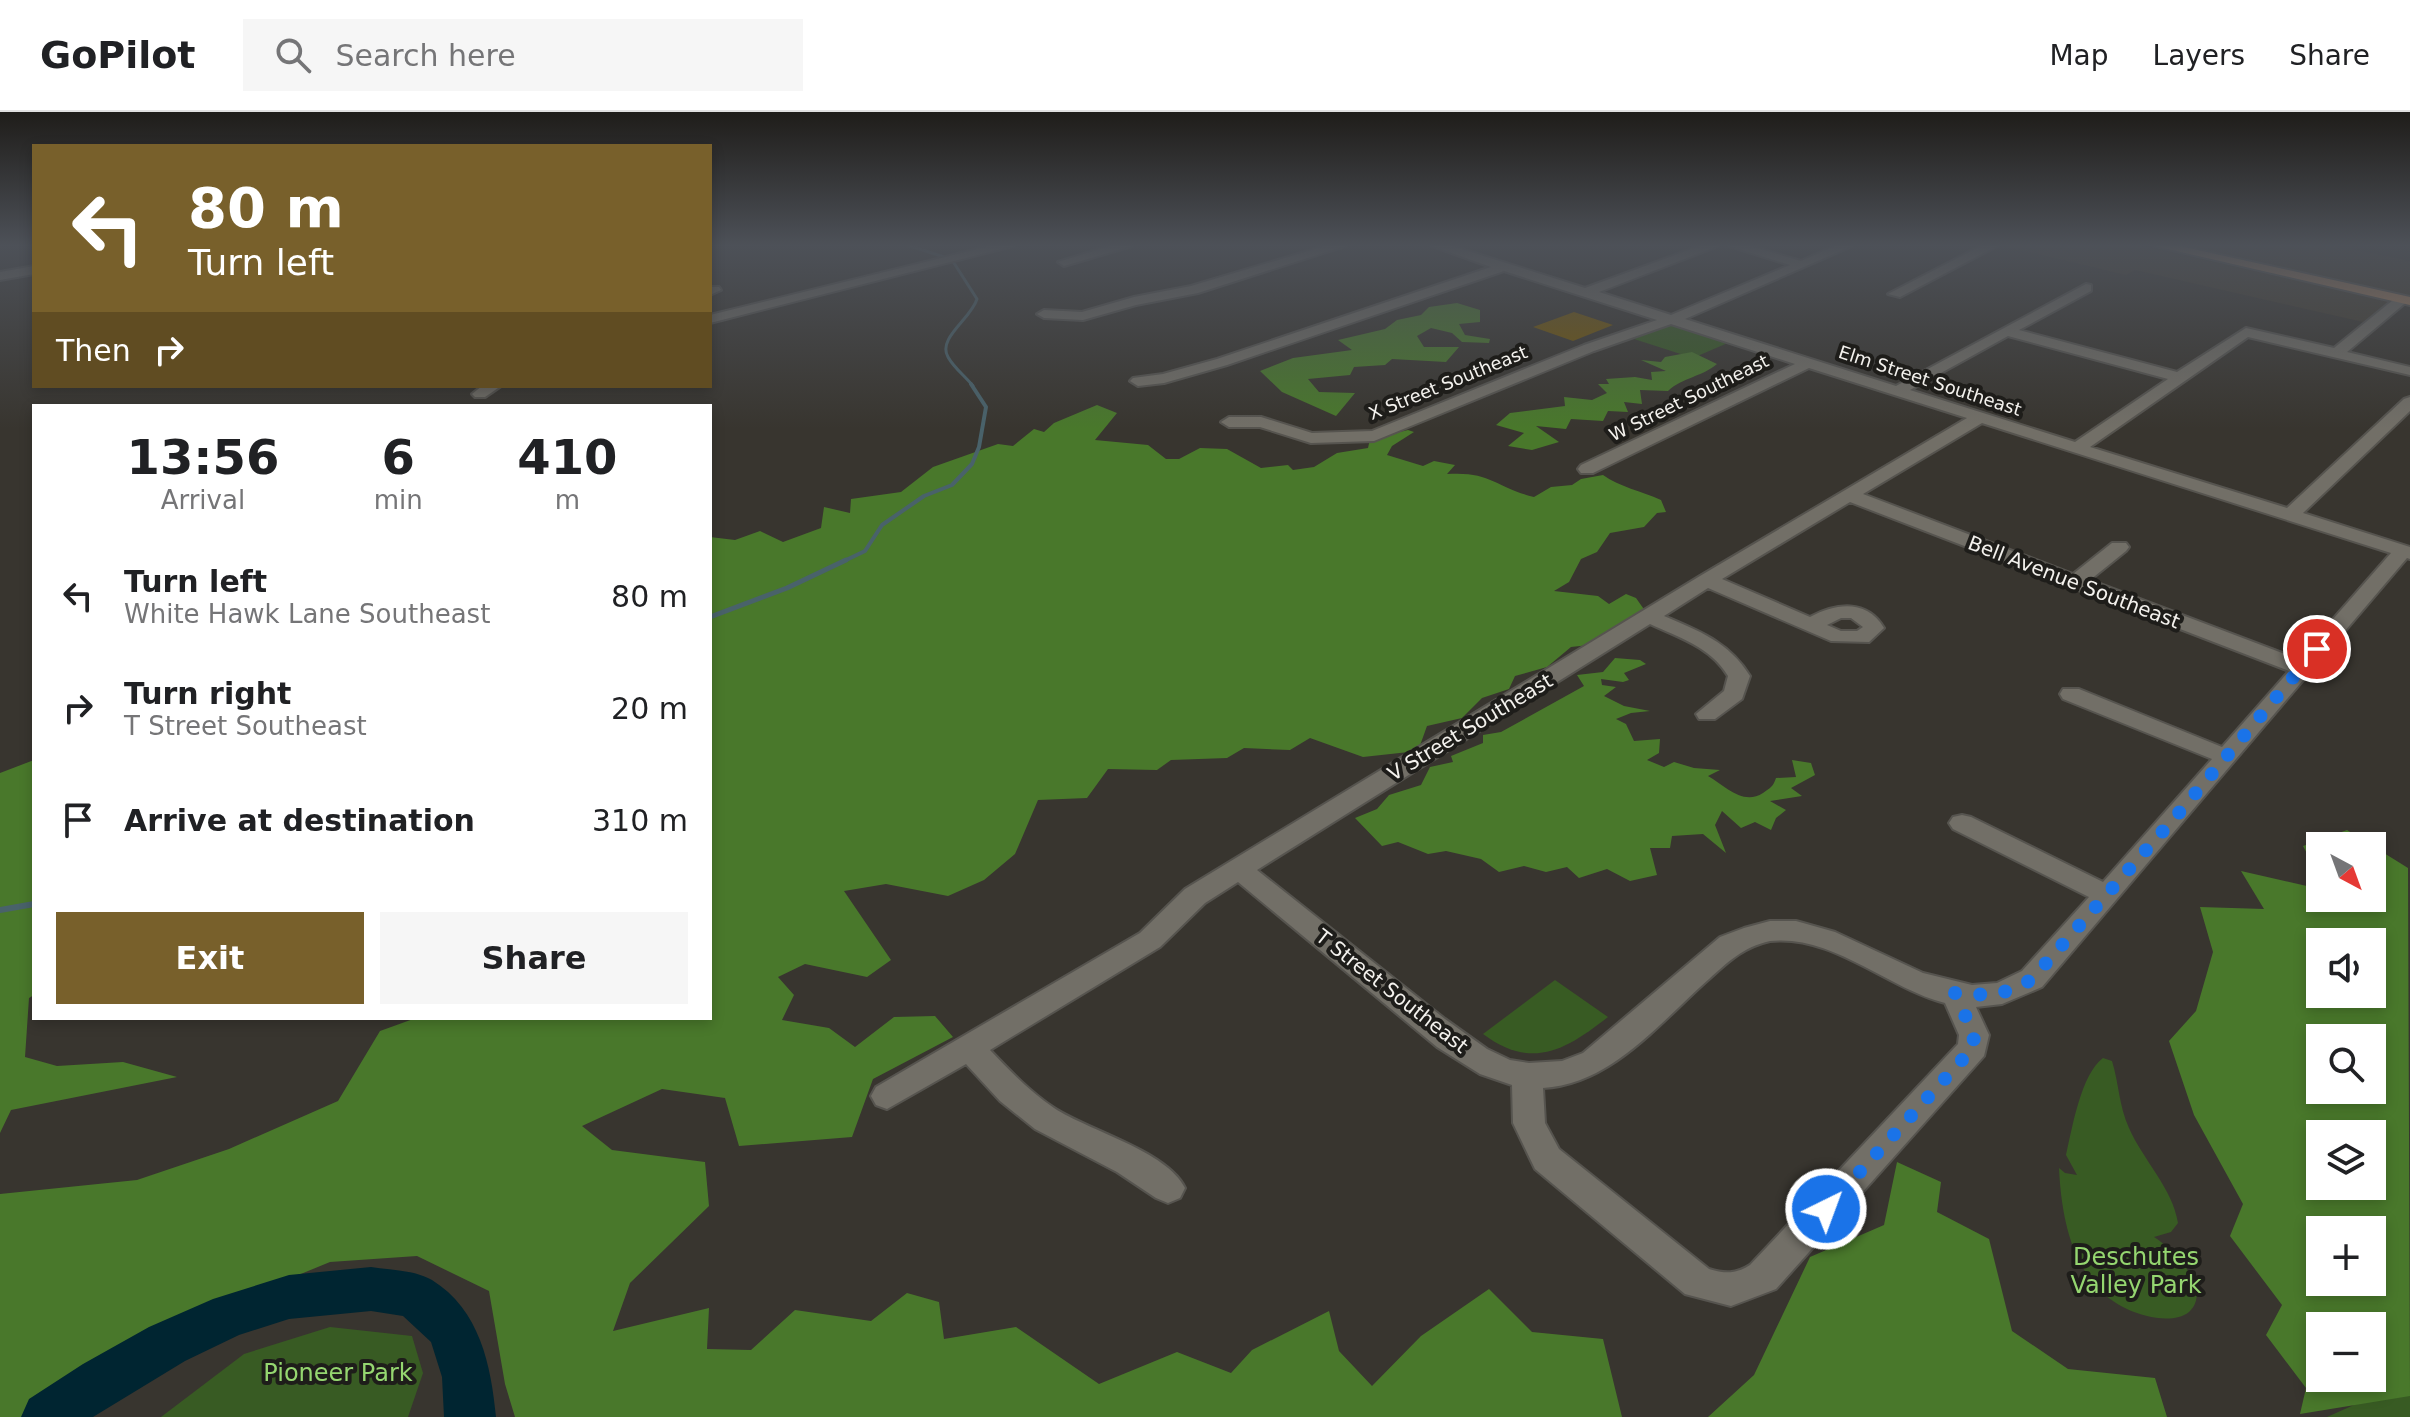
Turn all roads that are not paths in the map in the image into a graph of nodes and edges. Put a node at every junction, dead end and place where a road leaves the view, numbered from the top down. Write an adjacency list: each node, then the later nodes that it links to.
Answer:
1 (759, 307): 9 (street)
2 (1114, 307): 8 (street)
3 (1385, 307): 16 (street)
4 (1630, 307): 10 (street, Elm Street Southeast)
5 (1700, 307): 10 (street, X Street Southeast)
6 (2051, 307): 11 (street)
7 (2397, 307): 12 (street)
8 (1044, 314)
9 (712, 319)
10 (1670, 319): 13 (street, Elm Street Southeast); 20 (street, X Street Southeast)
11 (2006, 331): 15 (street); 17 (street)
12 (2337, 353): 14 (street); 15 (street)
13 (1808, 363): 17 (street, Elm Street Southeast); 22 (street, W Street Southeast)
14 (2410, 371)
15 (2178, 377): 21 (street)
16 (1138, 381)
17 (1897, 391): 19 (street, Elm Street Southeast)
18 (2410, 402): 24 (street)
19 (1980, 417): 21 (street, Elm Street Southeast); 23 (street, V Street Southeast)
20 (1229, 422)
21 (2077, 448): 24 (street, Elm Street Southeast)
22 (1587, 469)
23 (1848, 495): 27 (street, V Street Southeast); 28 (street, Bell Avenue Southeast)
24 (2291, 515): 26 (street, Elm Street Southeast)
25 (2119, 547): 28 (street)
26 (2406, 552): 31 (street, T Street Southeast)
27 (1707, 580): 29 (street, V Street Southeast); 30 (street)
28 (2076, 582): 31 (street, Bell Avenue Southeast)
29 (1650, 617): 33 (street); 36 (street, V Street Southeast)
30 (1811, 624)
31 (2301, 668): 34 (street, T Street Southeast)
32 (2071, 694): 34 (street)
33 (1707, 714)
34 (2224, 756): 37 (street, T Street Southeast)
35 (1962, 823): 37 (street)
36 (1239, 869): 39 (street, V Street Southeast); 40 (street, T Street Southeast)
37 (2105, 894): 38 (street, T Street Southeast)
38 (1955, 993): 40 (street, T Street Southeast); 40 (street)
39 (970, 1049): 41 (street, V Street Southeast); 42 (street)
40 (1527, 1075)
41 (887, 1096)
42 (1168, 1188)

